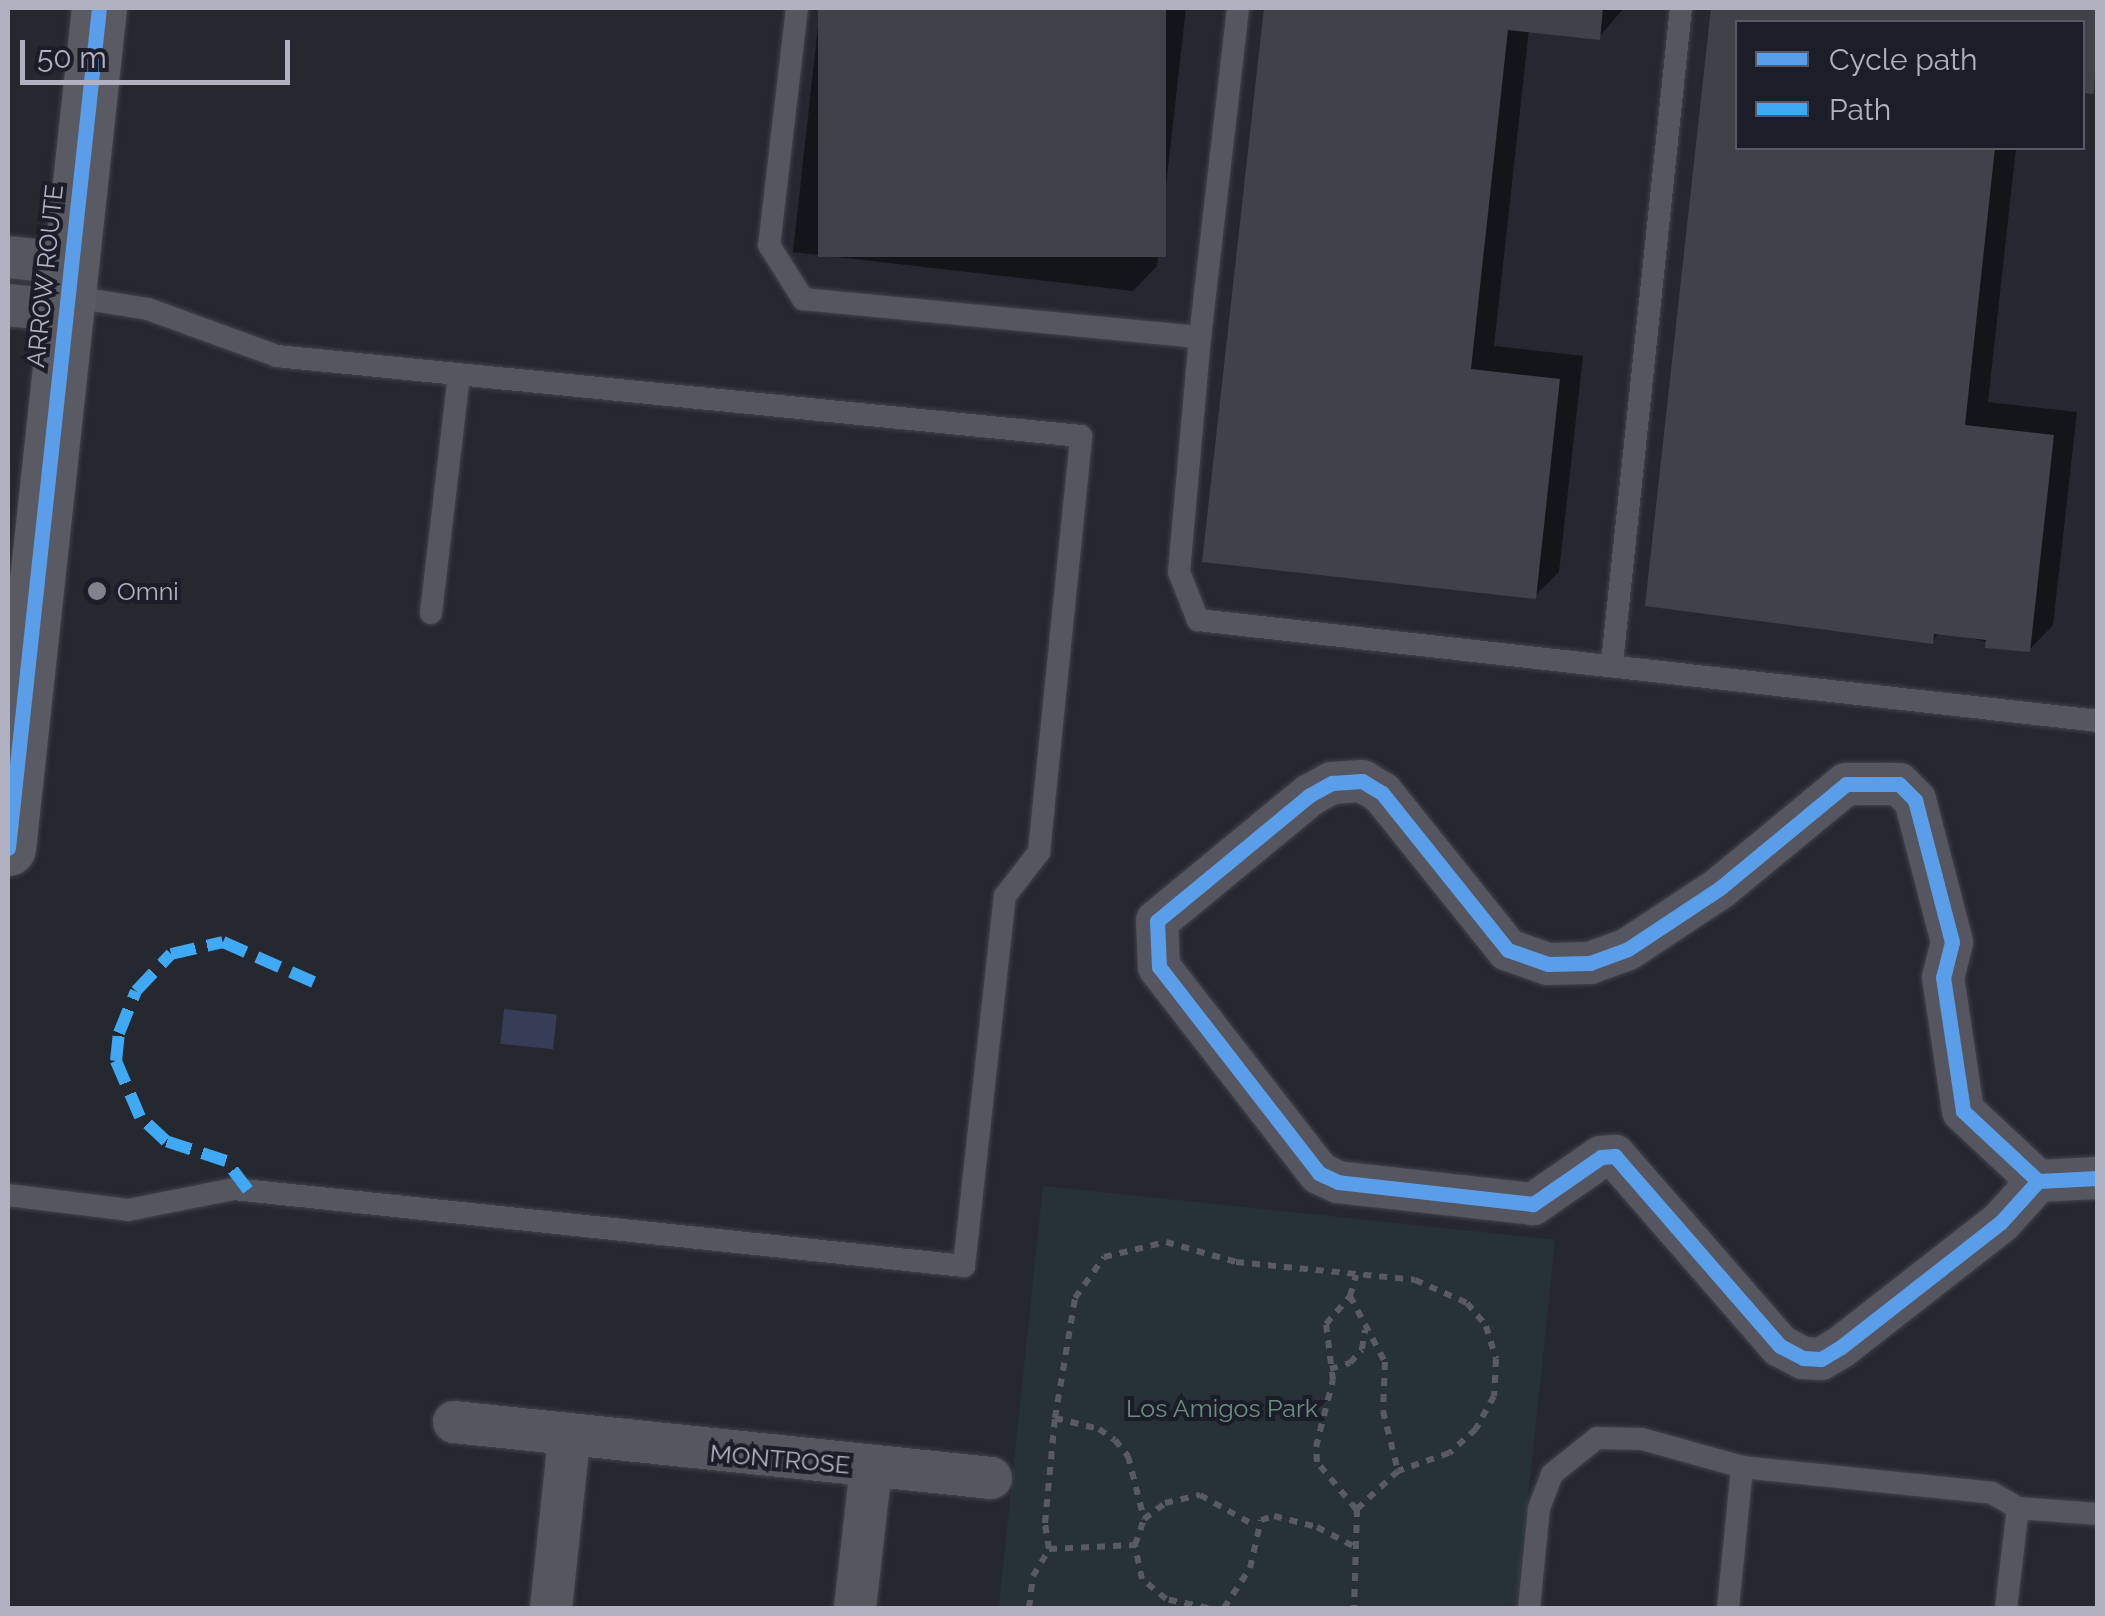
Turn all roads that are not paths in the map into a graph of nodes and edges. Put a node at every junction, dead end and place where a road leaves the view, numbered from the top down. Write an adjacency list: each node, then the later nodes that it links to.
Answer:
1 (99, 8): 6 (main road, ARROW ROUTE)
2 (797, 8): 8 (lane)
3 (1238, 8): 8 (lane)
4 (1681, 8): 11 (lane)
5 (8, 257): 6 (street)
6 (68, 290): 7 (street); 9 (lane); 13 (main road, ARROW ROUTE)
7 (8, 305)
8 (1200, 337): 11 (lane)
9 (459, 374): 10 (lane); 16 (lane)
10 (431, 613)
11 (1612, 663): 12 (lane)
12 (2097, 719)
13 (8, 848)
14 (2098, 1178): 15 (street)
15 (2038, 1181): 15 (street)
16 (8, 1195)
17 (454, 1422): 18 (street, MONTROSE)
18 (569, 1439): 19 (street, MONTROSE); 24 (street)
19 (870, 1467): 21 (street, MONTROSE); 25 (street)
20 (1742, 1467): 22 (lane); 26 (lane); 27 (lane)
21 (991, 1478)
22 (2018, 1508): 23 (lane); 28 (lane)
23 (2098, 1514)
24 (550, 1608)
25 (855, 1608)
26 (1529, 1608)
27 (1728, 1608)
28 (2006, 1608)

